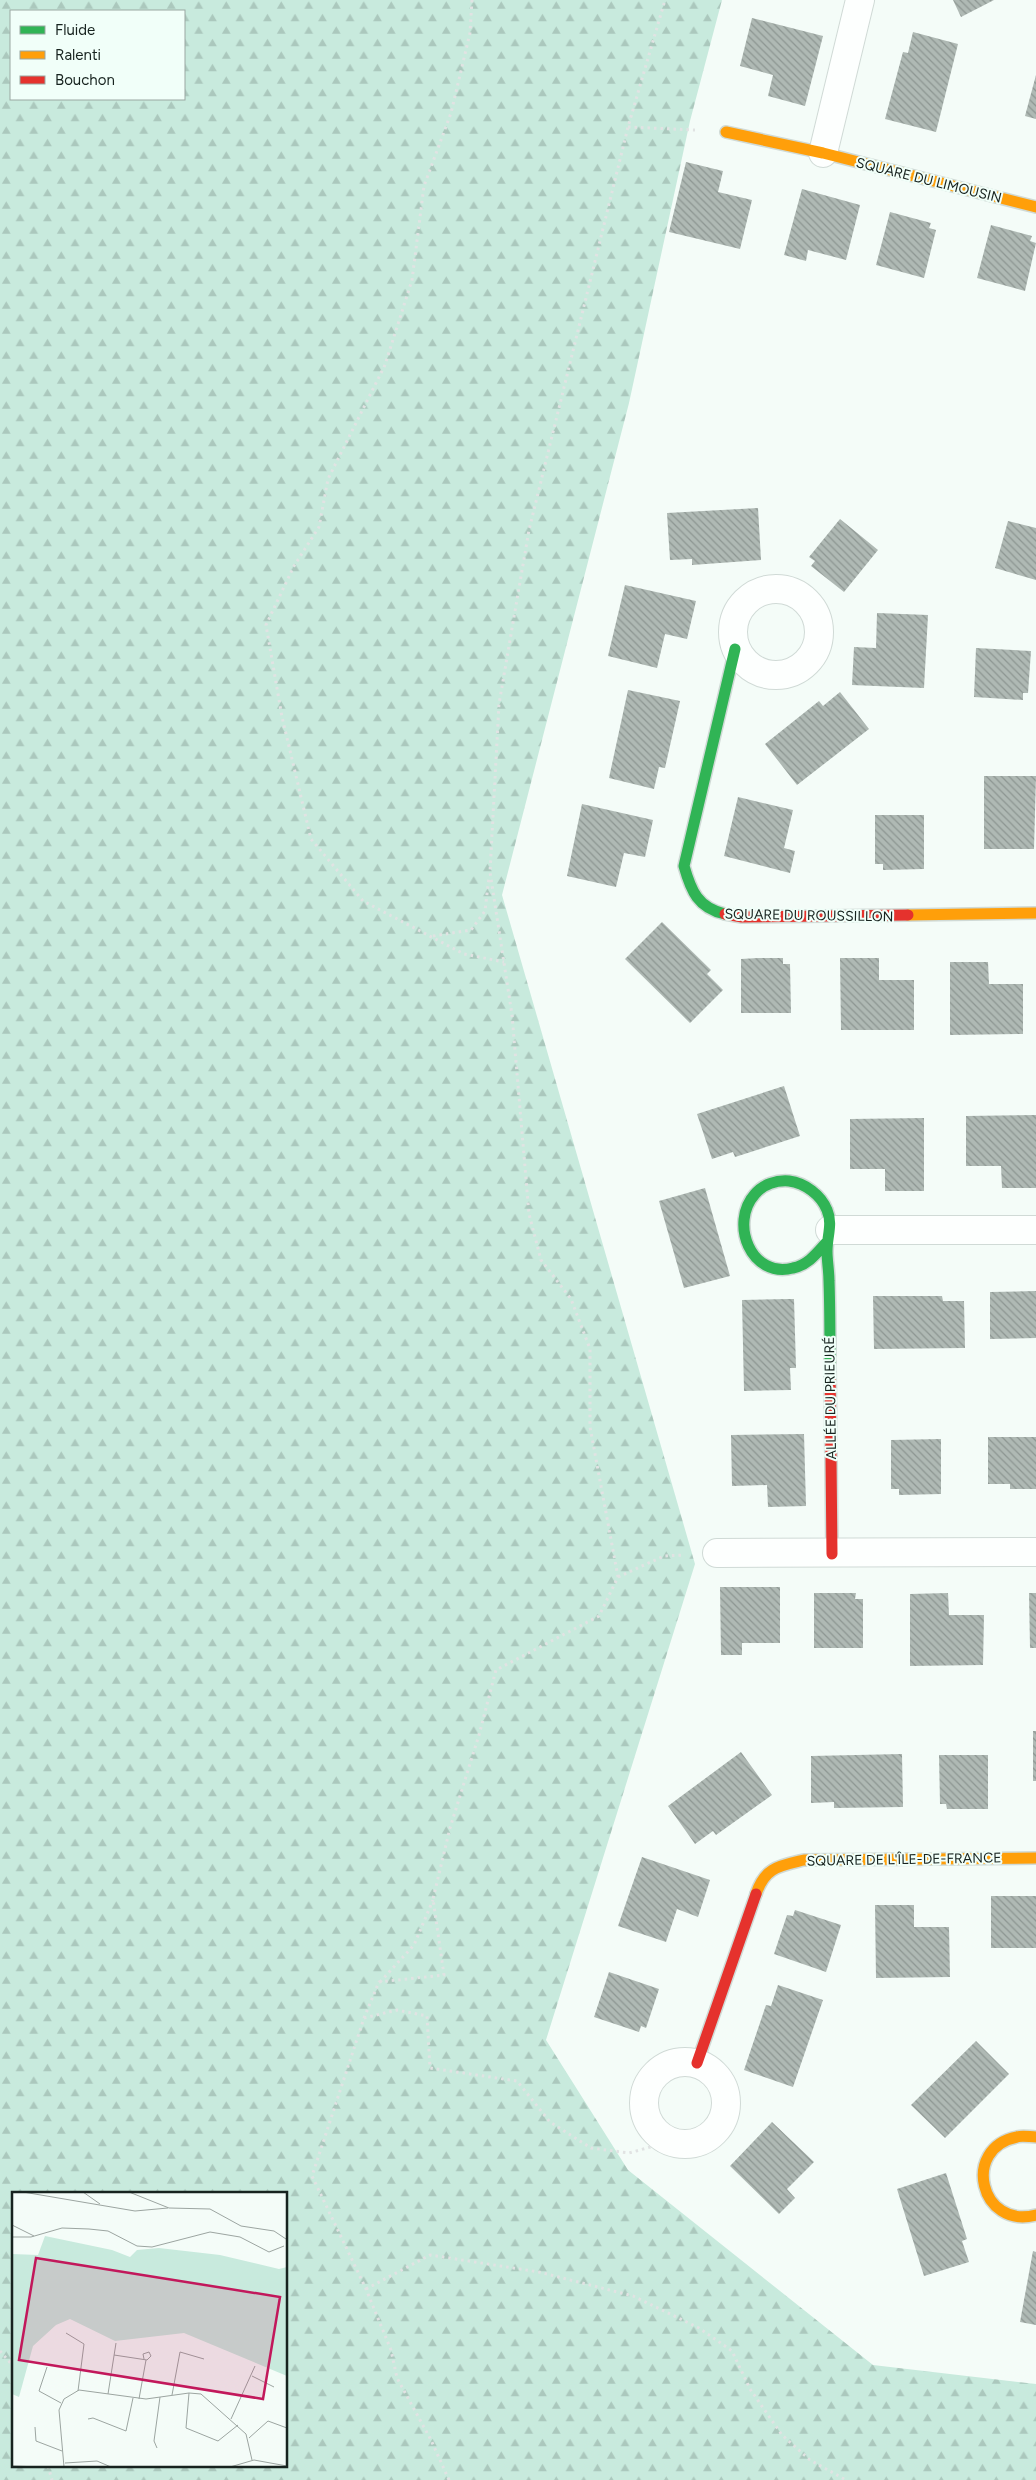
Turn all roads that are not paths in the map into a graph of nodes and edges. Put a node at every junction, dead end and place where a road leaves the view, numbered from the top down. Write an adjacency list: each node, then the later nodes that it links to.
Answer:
1 (860, 0): 3 (street)
2 (726, 132): 3 (street, SQUARE DU LIMOUSIN)
3 (823, 153): 4 (street, SQUARE DU LIMOUSIN)
4 (1036, 207)
5 (735, 649): 6 (street, SQUARE DU ROUSSILLON)
6 (1036, 913)
7 (1036, 1230): 8 (street)
8 (828, 1236): 8 (street, ALLÉE DU PRIEURÉ); 11 (street, ALLÉE DU PRIEURÉ)
9 (1036, 1552): 11 (street)
10 (717, 1553): 11 (street)
11 (832, 1554)
12 (1036, 1858): 13 (street, SQUARE DE L'ÎLE-DE-FRANCE)
13 (697, 2063): 13 (street)
14 (1036, 2137): 15 (street)
15 (1036, 2215)

